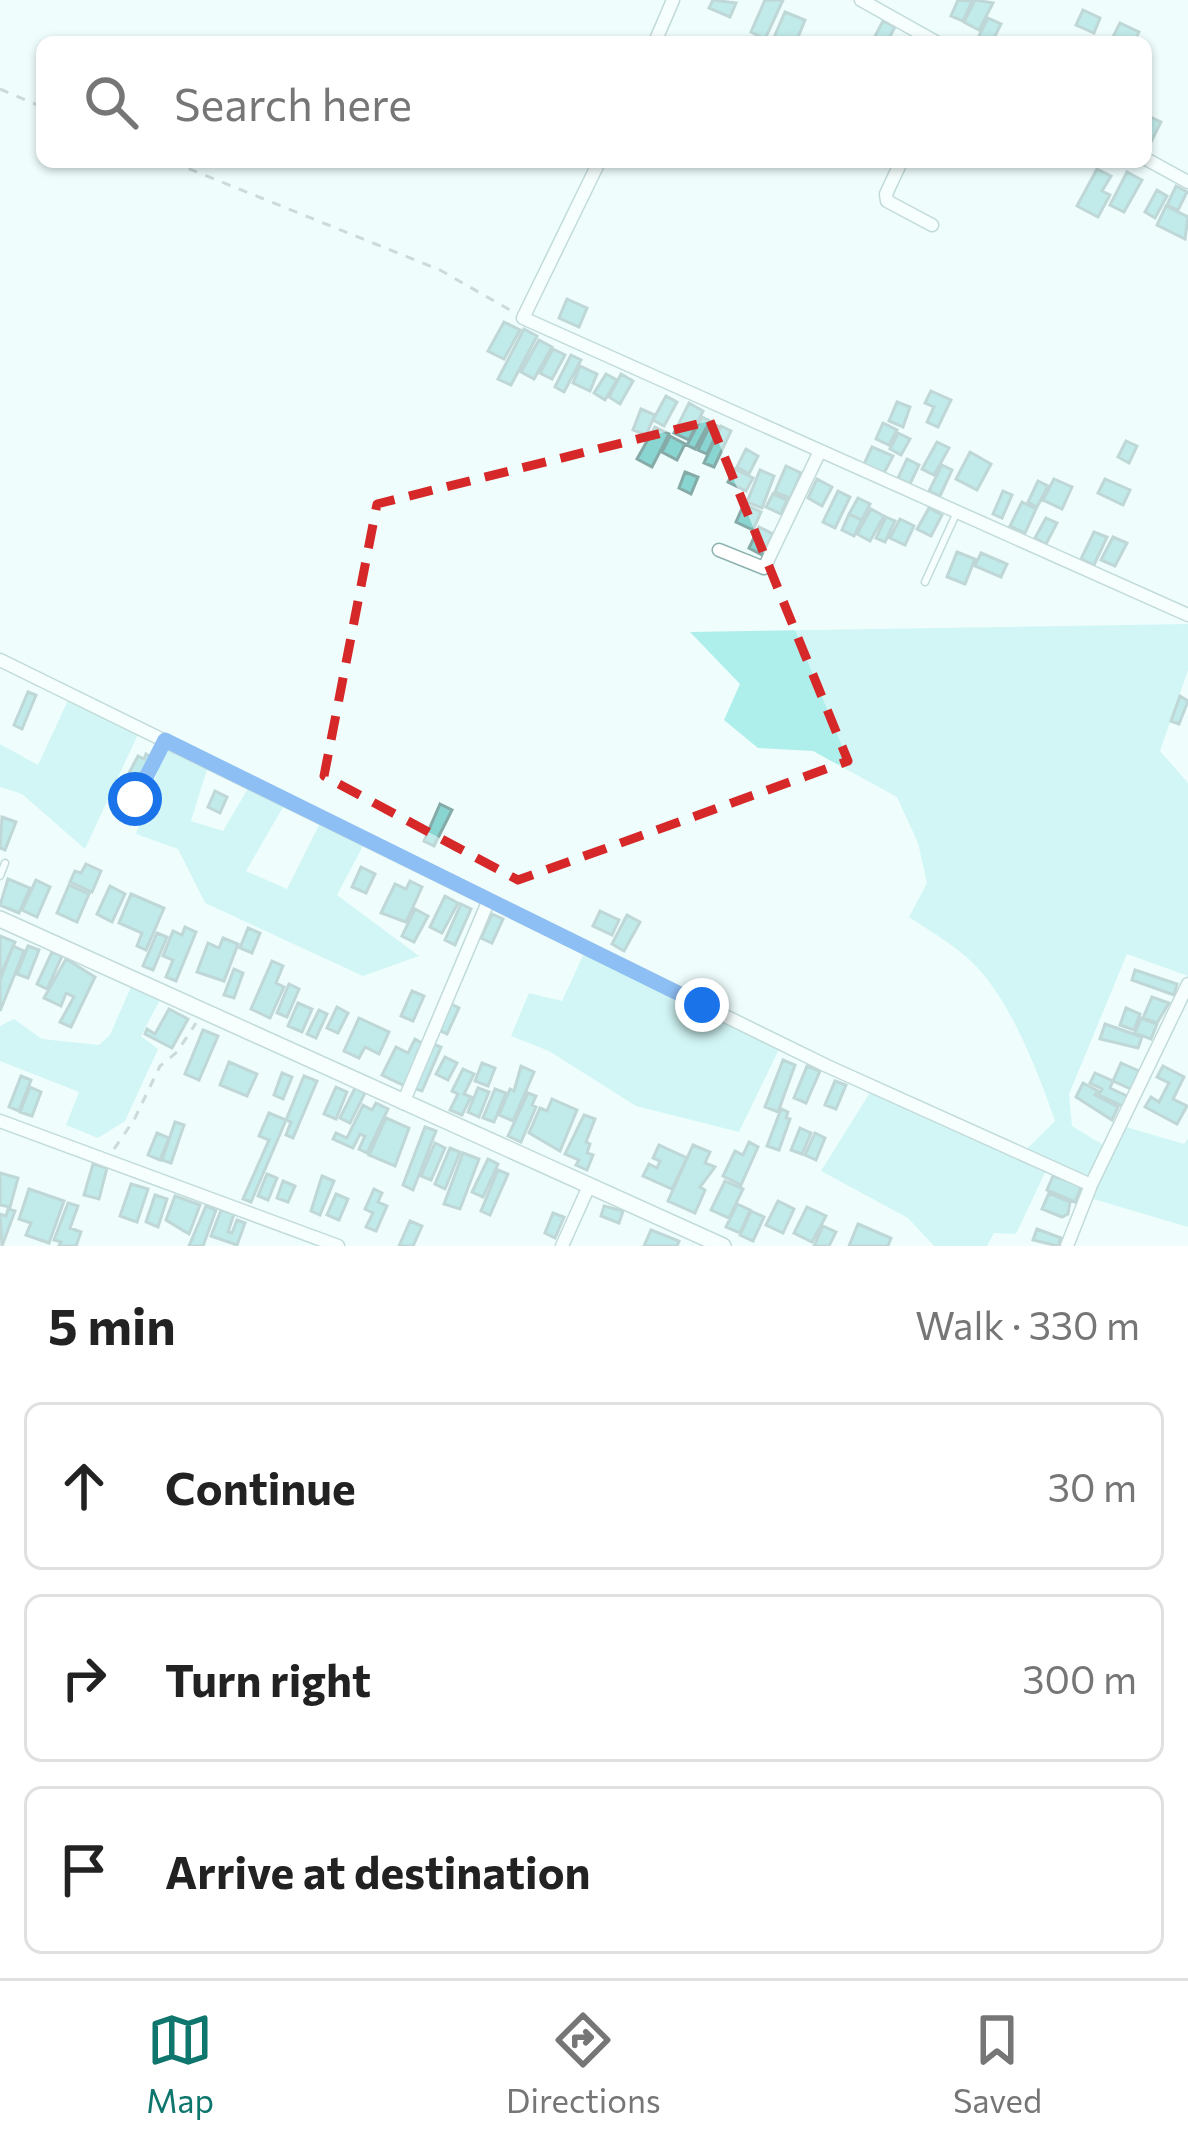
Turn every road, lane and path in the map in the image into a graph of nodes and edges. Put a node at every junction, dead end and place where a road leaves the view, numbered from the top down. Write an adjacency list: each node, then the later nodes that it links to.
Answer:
1 (673, 0): 3 (street)
2 (861, 0): 4 (street)
3 (658, 36)
4 (925, 36)
5 (0, 89): 6 (path)
6 (36, 104)
7 (1152, 162): 11 (street)
8 (187, 168): 13 (path)
9 (596, 168): 13 (street)
10 (899, 168): 12 (street)
11 (1188, 182)
12 (932, 226)
13 (523, 318): 14 (street)
14 (820, 451): 15 (street); 16 (street)
15 (957, 512): 17 (lane); 18 (street)
16 (719, 550)
17 (925, 582)
18 (1188, 615)
19 (0, 660): 20 (street)
20 (165, 740): 21 (path); 24 (street)
21 (135, 799)
22 (5, 863): 23 (lane)
23 (0, 876)
24 (488, 902): 28 (street); 31 (street)
25 (0, 919): 27 (street)
26 (1188, 984): 31 (street)
27 (202, 1013): 28 (street); 30 (path)
28 (403, 1103): 32 (street)
29 (0, 1121): 30 (street)
30 (105, 1160): 33 (street)
31 (1091, 1185): 36 (street)
32 (589, 1186): 34 (street); 35 (street)
33 (338, 1246)
34 (562, 1246)
35 (723, 1246)
36 (1067, 1246)

